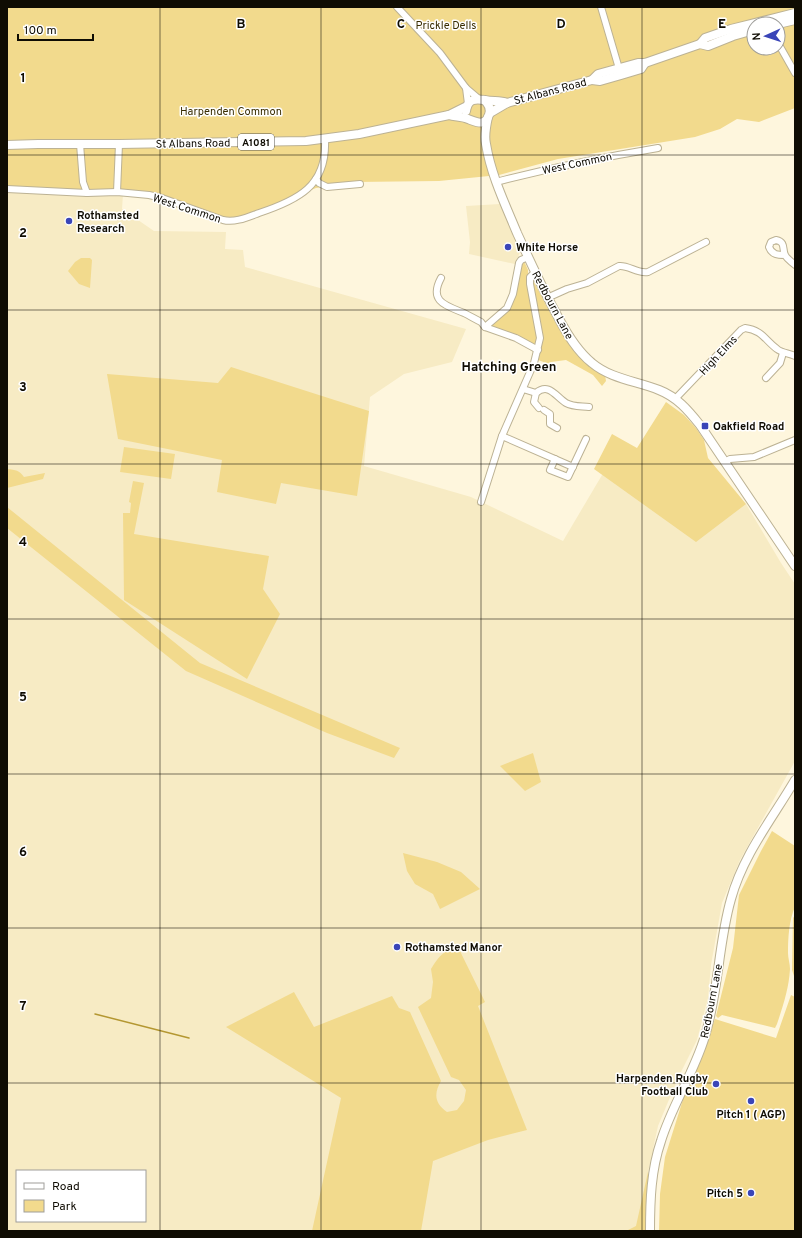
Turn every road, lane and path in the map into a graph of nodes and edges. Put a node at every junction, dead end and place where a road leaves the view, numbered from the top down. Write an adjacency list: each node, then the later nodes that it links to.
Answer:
1 (397, 7): 11 (street)
2 (601, 7): 10 (street)
3 (795, 13): 4 (main road, St Albans Road)
4 (785, 16)
5 (746, 26): 7 (main road, St Albans Road)
6 (746, 32): 7 (main road, St Albans Road)
7 (700, 44): 10 (main road, St Albans Road)
8 (785, 56): 9 (street)
9 (794, 71)
10 (620, 72): 13 (main road, St Albans Road)
11 (466, 88): 12 (street); 14 (street)
12 (482, 99): 13 (main road, St Albans Road); 14 (main road, St Albans Road); 16 (main road)
13 (507, 103): 16 (main road, St Albans Road)
14 (467, 105): 15 (main road, St Albans Road / A1081); 17 (main road)
15 (449, 115): 17 (main road, St Albans Road / A1081); 18 (main road, St Albans Road / A1081)
16 (489, 115): 17 (main road, St Albans Road); 19 (main road, Redbourn Lane)
17 (472, 121): 19 (main road, Redbourn Lane)
18 (324, 140): 21 (main road, St Albans Road / A1081); 24 (street, West Common)
19 (486, 142): 25 (main road, Redbourn Lane)
20 (80, 144): 21 (main road, St Albans Road / A1081); 22 (main road, St Albans Road / A1081); 29 (street)
21 (119, 144): 28 (street)
22 (7, 146)
23 (658, 148): 25 (street, West Common)
24 (316, 179): 26 (street); 28 (street, West Common)
25 (496, 182): 32 (main road, Redbourn Lane)
26 (360, 184)
27 (7, 189): 29 (street, West Common)
28 (118, 192): 29 (street, West Common)
29 (87, 193)
30 (706, 242): 36 (street)
31 (785, 255): 33 (street)
32 (528, 257): 34 (main road, Redbourn Lane); 37 (street)
33 (795, 265)
34 (535, 272): 36 (main road, Redbourn Lane); 38 (street)
35 (441, 278): 37 (street)
36 (547, 298): 44 (main road, Redbourn Lane)
37 (485, 327): 38 (street)
38 (538, 350): 42 (street)
39 (783, 353): 40 (street, High Elms); 41 (street); 44 (street, High Elms)
40 (795, 356)
41 (766, 378)
42 (523, 389): 43 (street); 47 (street)
43 (536, 393): 45 (street); 46 (street)
44 (675, 399): 51 (main road, Redbourn Lane)
45 (589, 407)
46 (557, 428)
47 (502, 436): 50 (street); 53 (street)
48 (586, 439): 52 (street)
49 (795, 440): 51 (street)
50 (555, 459): 52 (street); 52 (street)
51 (724, 462): 54 (main road, Redbourn Lane)
52 (573, 467)
53 (481, 502)
54 (795, 566)
55 (795, 780): 56 (main road, Redbourn Lane)
56 (650, 1231)

